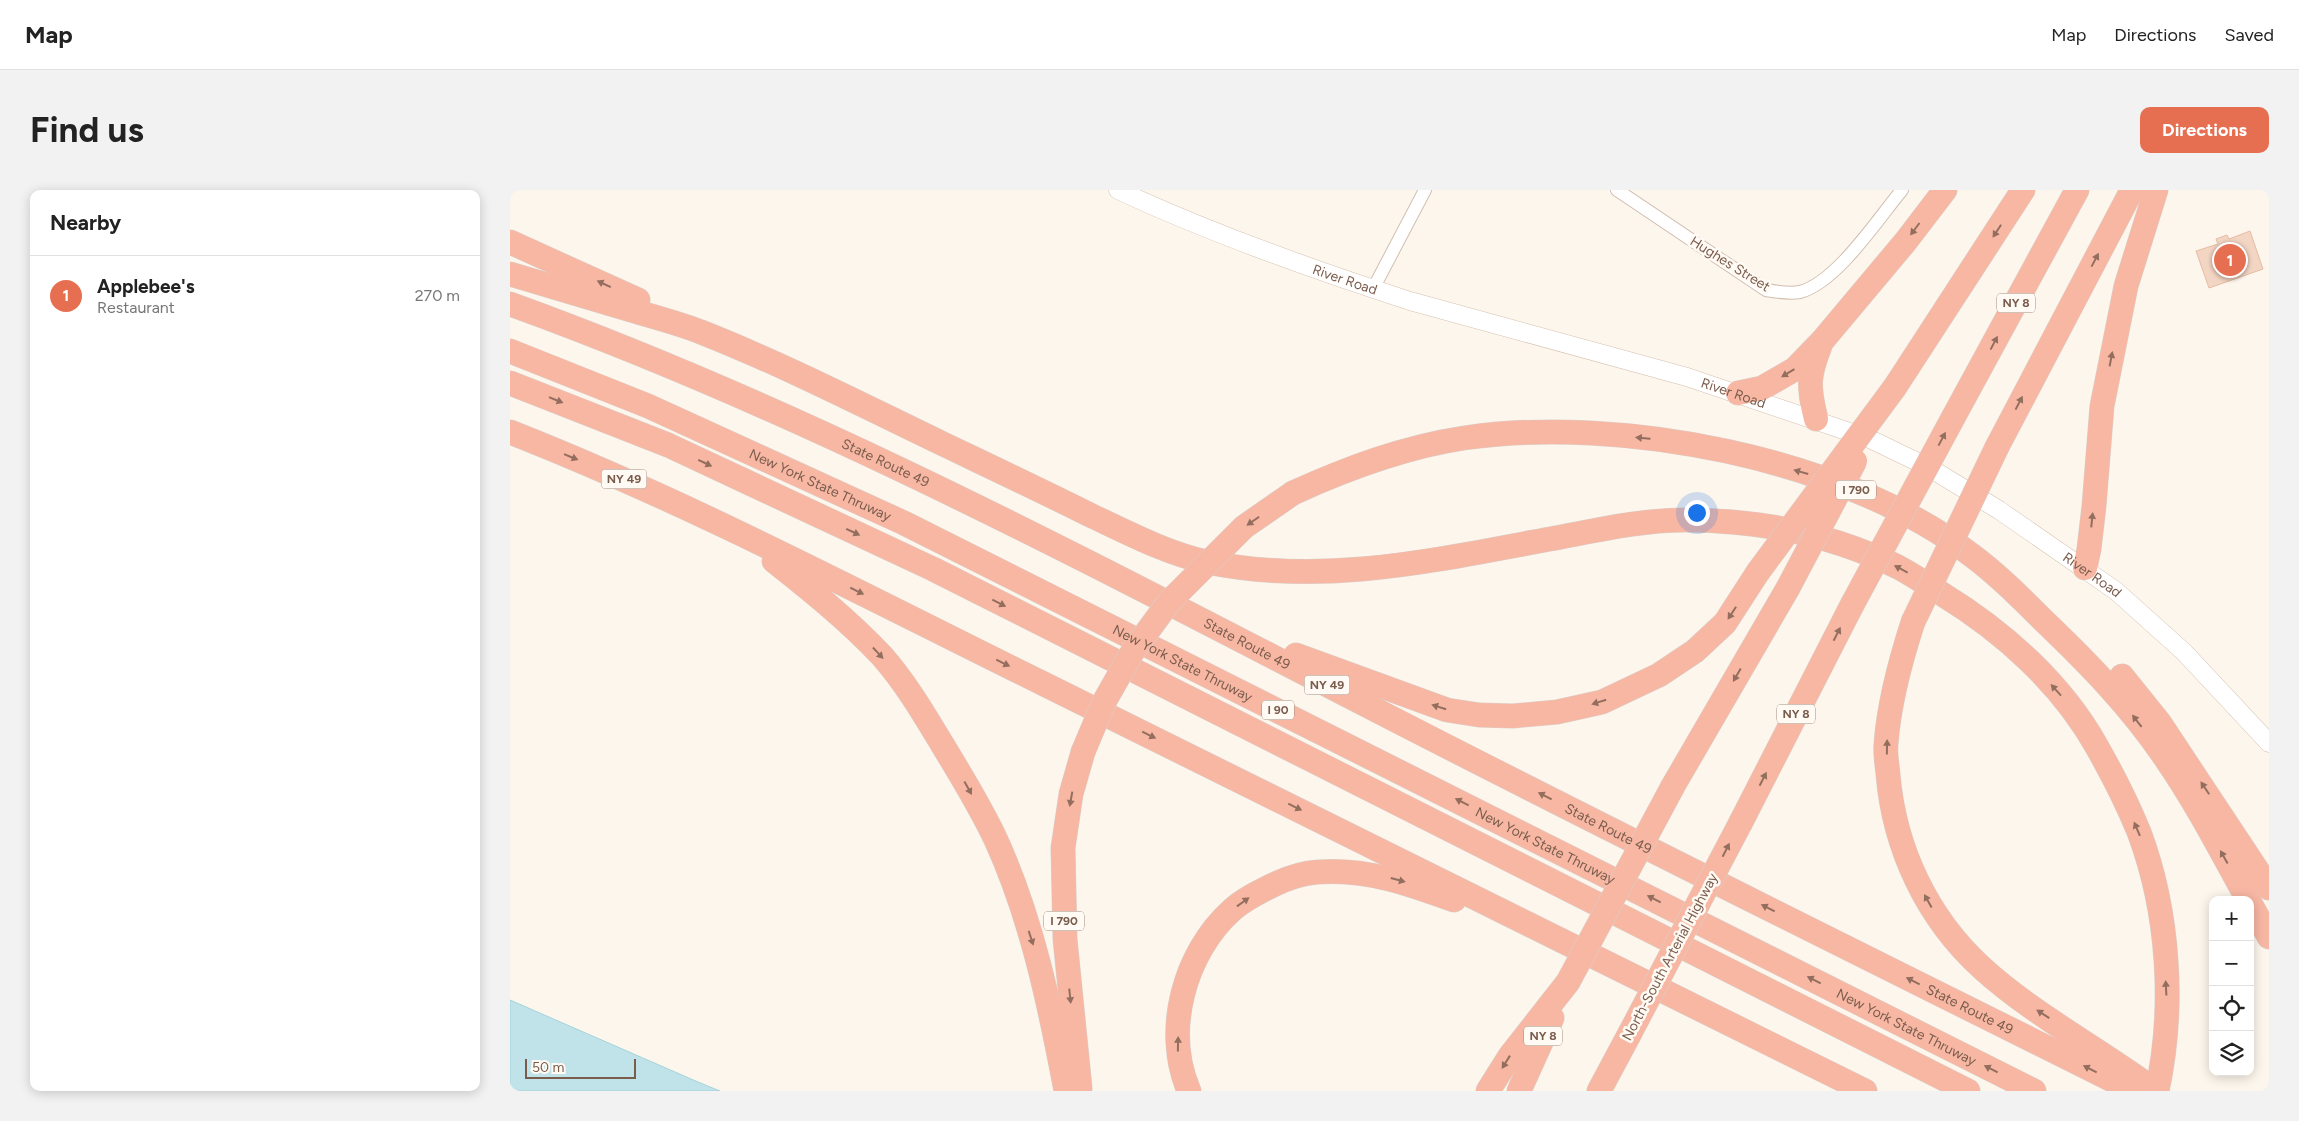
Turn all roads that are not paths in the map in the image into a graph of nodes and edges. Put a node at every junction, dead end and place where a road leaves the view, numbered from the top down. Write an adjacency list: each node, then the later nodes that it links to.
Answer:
1 (1118, 190): 12 (main road, River Road)
2 (1425, 190): 12 (street)
3 (1617, 190): 4 (street, Hughes Street)
4 (1902, 190)
5 (1945, 190): 15 (highway, one-way to 15)
6 (2023, 190): 18 (highway, NY 8, one-way to 18)
7 (2077, 190): 33 (highway, North-South Arterial Highway / NY 8, one-way to 7, bridge)
8 (2132, 190): 47 (highway, one-way to 8, bridge)
9 (2156, 190): 24 (highway, one-way to 9)
10 (510, 242): 14 (highway, one-way to 10)
11 (510, 274): 14 (highway)
12 (1373, 289): 19 (main road, River Road)
13 (510, 304): 25 (highway, State Route 49 / NY 49)
14 (695, 329): 47 (highway, one-way to 14)
15 (1823, 340): 19 (highway, one-way to 19); 20 (highway)
16 (510, 351): 45 (highway, New York State Thruway / I 90, one-way to 16)
17 (510, 383): 44 (highway, New York State Thruway / I 90, one-way to 44)
18 (1895, 387): 25 (highway, one-way to 25, bridge); 32 (highway, NY 8, one-way to 32, bridge)
19 (1738, 393): 20 (main road, River Road)
20 (1816, 419): 24 (main road, River Road)
21 (510, 432): 22 (highway, NY 49, one-way to 22)
22 (735, 530): 31 (highway, NY 49, one-way to 31); 35 (highway, one-way to 35)
23 (1969, 553): 27 (highway, one-way to 23); 28 (highway, I 790, one-way to 23); 36 (highway, I 790, one-way to 36, bridge)
24 (2085, 568): 26 (main road, River Road)
25 (1201, 620): 46 (highway, State Route 49 / NY 49, one-way to 25)
26 (2269, 743)
27 (2269, 888)
28 (2246, 896)
29 (2254, 911): 30 (highway)
30 (2269, 937)
31 (1561, 938): 34 (highway, NY 49); 37 (highway, one-way to 31)
32 (1568, 982): 38 (highway, one-way to 38); 39 (highway, NY 8)
33 (1630, 1033): 40 (highway, North-South Arterial Highway / NY 8); 41 (highway)
34 (1806, 1061): 42 (highway); 43 (highway, NY 49)
35 (1066, 1091)
36 (1080, 1091)
37 (1189, 1091)
38 (1488, 1091)
39 (1518, 1091)
40 (1599, 1091)
41 (1610, 1091)
42 (1836, 1091)
43 (1865, 1091)
44 (1968, 1091)
45 (2034, 1091)
46 (2134, 1091)
47 (2156, 1091)

